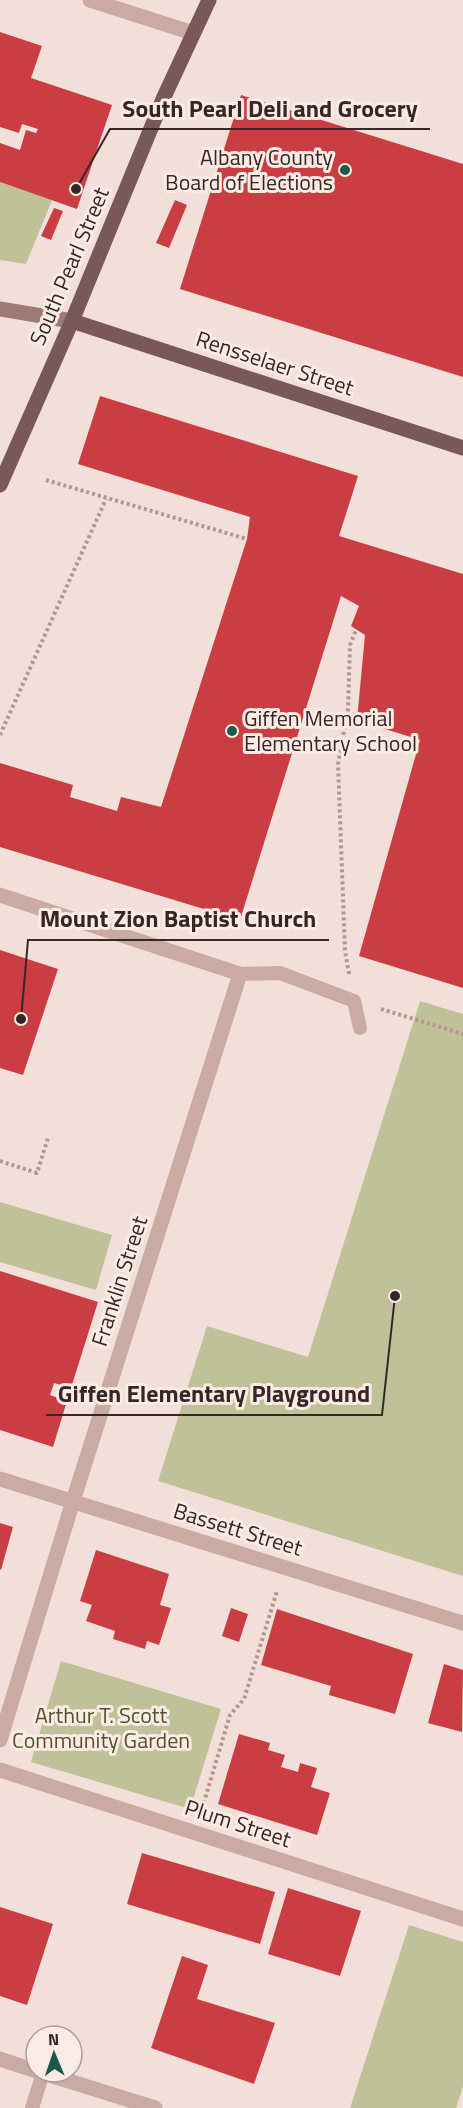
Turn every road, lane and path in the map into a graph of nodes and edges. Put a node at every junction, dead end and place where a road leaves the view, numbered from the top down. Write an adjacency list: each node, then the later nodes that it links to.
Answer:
1 (90, 0): 3 (street)
2 (209, 0): 3 (main road, South Pearl Street)
3 (193, 33): 5 (main road, South Pearl Street)
4 (0, 309): 5 (street)
5 (72, 321): 6 (main road, Rensselaer Street); 8 (main road, South Pearl Street)
6 (463, 448)
7 (46, 480): 9 (path)
8 (0, 485)
9 (106, 498): 10 (path); 12 (path)
10 (247, 539)
11 (356, 630): 15 (path)
12 (0, 735)
13 (0, 895): 14 (street)
14 (240, 974): 15 (lane); 21 (street, Franklin Street)
15 (354, 1001): 16 (lane); 17 (path)
16 (360, 1028)
17 (463, 1034)
18 (48, 1138): 19 (path)
19 (0, 1161)
20 (0, 1479): 21 (street, Bassett Street)
21 (73, 1501): 22 (street, Bassett Street); 24 (street, Franklin Street)
22 (284, 1567): 23 (street, Bassett Street); 26 (path)
23 (463, 1623)
24 (0, 1740)
25 (0, 1770): 26 (street, Plum Street)
26 (195, 1833): 27 (street, Plum Street)
27 (463, 1919)
28 (0, 2060): 29 (street)
29 (24, 2067)
30 (37, 2084): 32 (lane)
31 (78, 2084): 33 (street)
32 (32, 2108)
33 (155, 2108)

